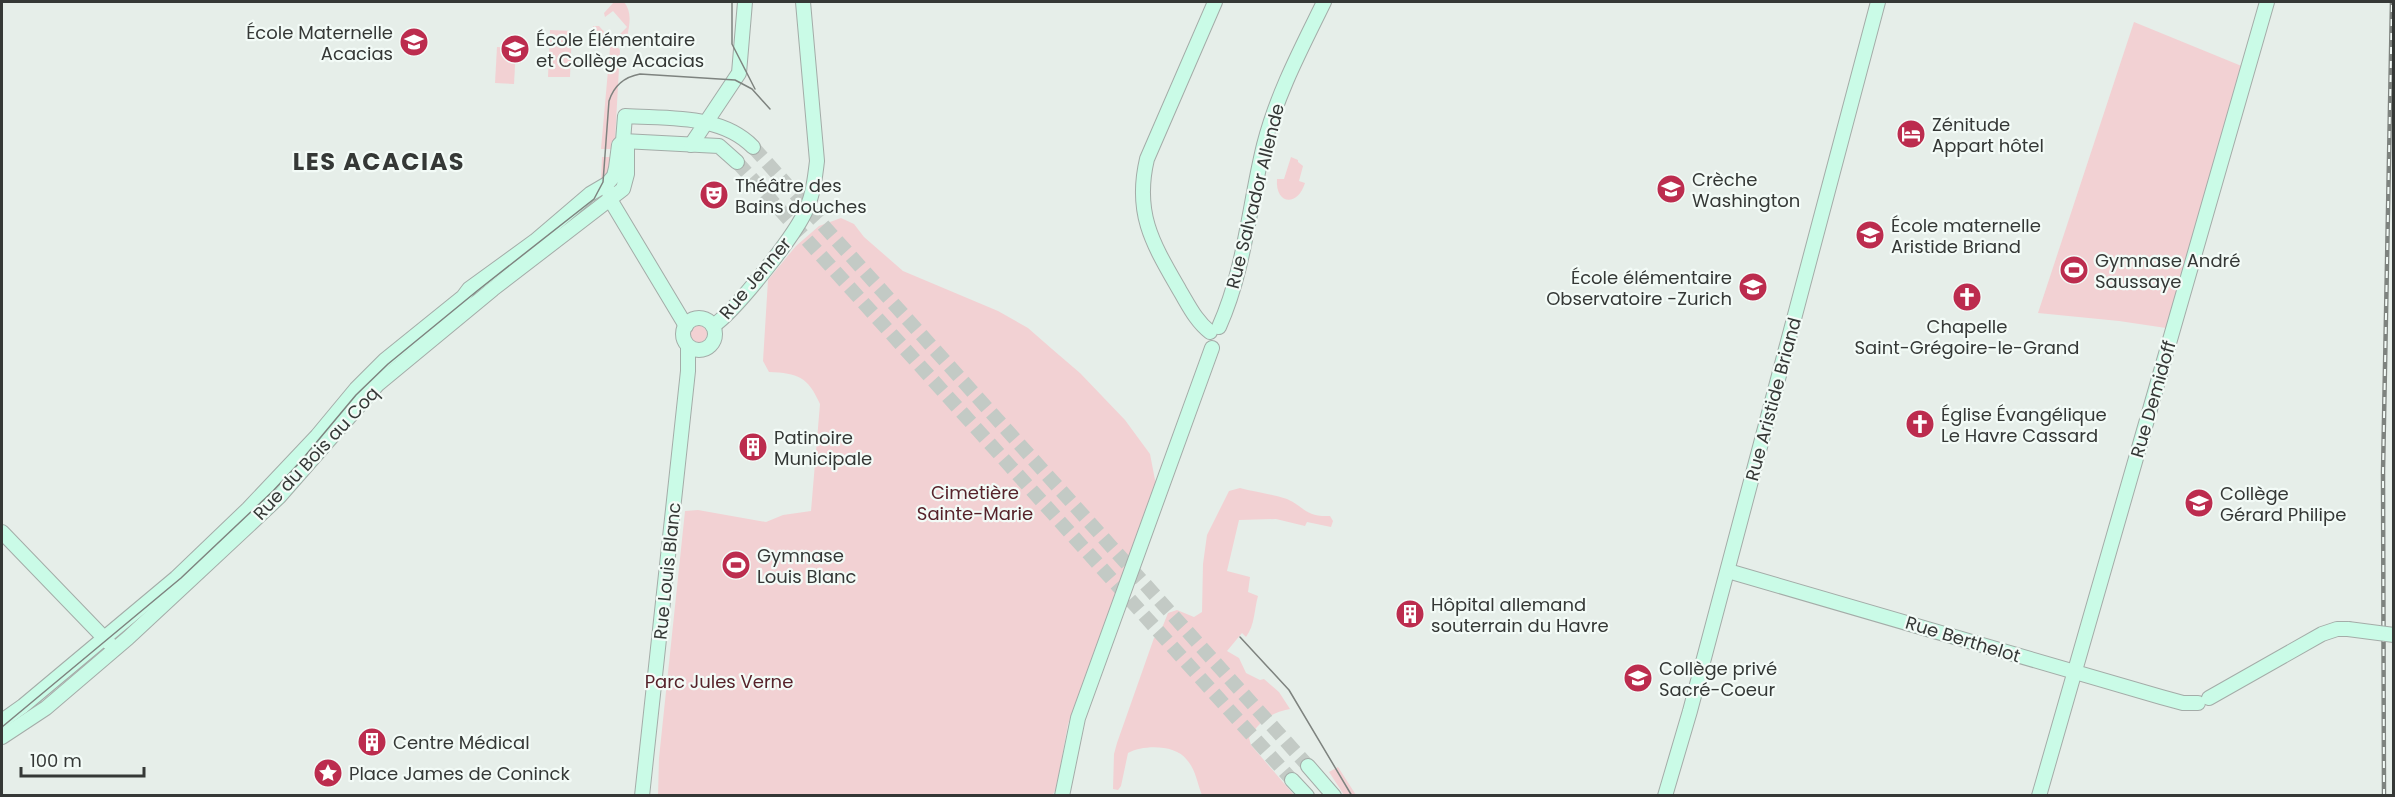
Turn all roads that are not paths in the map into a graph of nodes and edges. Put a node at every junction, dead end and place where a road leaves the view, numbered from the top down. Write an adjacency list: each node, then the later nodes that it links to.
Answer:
1 (745, 2): 7 (main road)
2 (803, 2): 14 (main road, Rue Jenner)
3 (1215, 2): 15 (main road)
4 (1324, 2): 15 (main road, Rue Salvador Allende)
5 (1878, 2): 18 (main road, Rue Aristide Briand)
6 (2267, 2): 22 (main road, Rue Demidoff)
7 (727, 93): 8 (main road); 8 (main road)
8 (698, 131): 9 (main road); 9 (main road); 10 (main road)
9 (623, 141): 11 (main road); 12 (main road, Rue du Bois au Coq)
10 (737, 162)
11 (607, 184): 12 (main road); 20 (main road, Rue du Bois au Coq)
12 (611, 201): 13 (main road); 21 (main road, Rue du Bois au Coq)
13 (686, 326): 14 (main road); 16 (main road)
14 (713, 326): 16 (main road)
15 (1214, 329): 28 (main road)
16 (688, 346): 27 (main road, Rue Louis Blanc)
17 (2, 532): 20 (main road)
18 (1728, 571): 22 (main road, Rue Berthelot); 31 (main road, Rue Aristide Briand)
19 (2394, 634): 22 (main road, Rue Berthelot, bridge)
20 (103, 637): 21 (main road); 23 (main road, Rue du Bois au Coq)
21 (115, 649): 24 (main road, Rue du Bois au Coq)
22 (2075, 672): 32 (main road, Rue Demidoff)
23 (2, 721)
24 (2, 737)
25 (1308, 766): 30 (main road)
26 (1292, 780): 29 (main road)
27 (642, 795)
28 (1062, 795)
29 (1307, 795)
30 (1334, 795)
31 (1665, 795)
32 (2039, 795)

